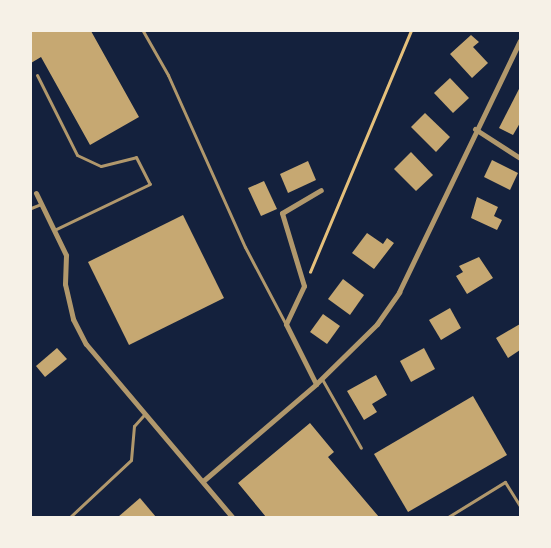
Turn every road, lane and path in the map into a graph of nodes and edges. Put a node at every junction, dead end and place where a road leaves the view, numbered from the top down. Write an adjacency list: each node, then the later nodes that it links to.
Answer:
1 (143, 31): 13 (lane)
2 (411, 31): 12 (path)
3 (520, 40): 5 (street)
4 (37, 75): 11 (lane)
5 (475, 129): 6 (street); 14 (street)
6 (520, 158)
7 (321, 190): 12 (street)
8 (36, 193): 9 (street)
9 (42, 204): 10 (lane); 11 (street)
10 (31, 208)
11 (54, 230): 16 (street)
12 (304, 286): 13 (street)
13 (286, 324): 15 (street)
14 (321, 379): 15 (street); 17 (lane)
15 (316, 384): 18 (street)
16 (144, 415): 18 (street); 20 (lane)
17 (361, 448)
18 (203, 481): 21 (street)
19 (520, 506): 22 (lane)
20 (70, 517)
21 (232, 517)
22 (448, 517)

